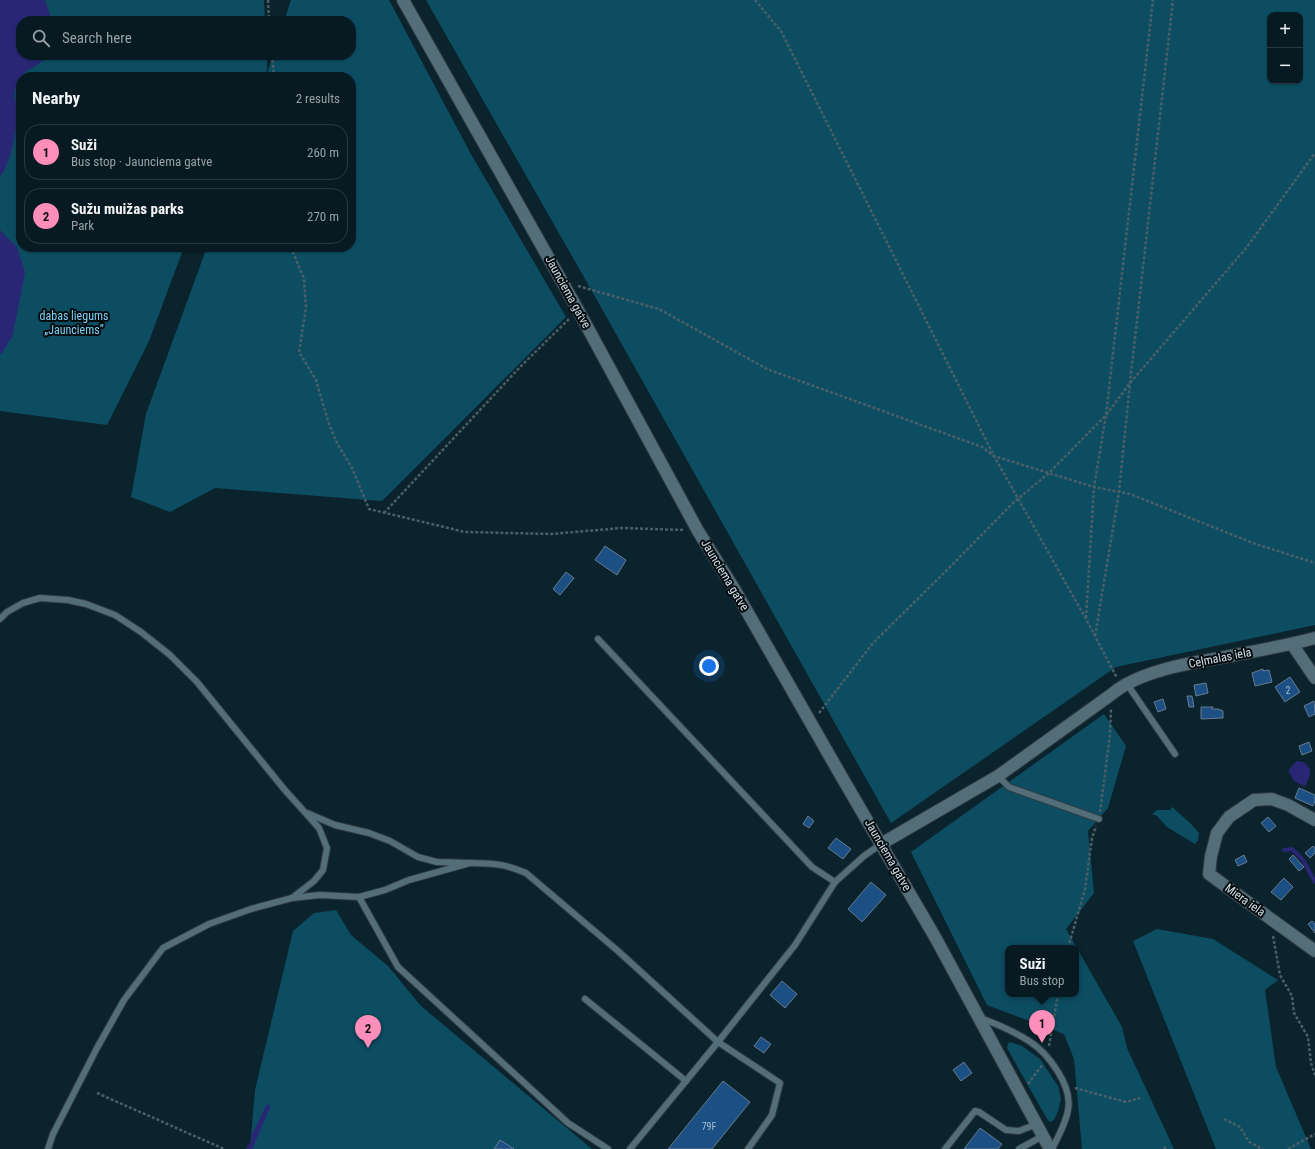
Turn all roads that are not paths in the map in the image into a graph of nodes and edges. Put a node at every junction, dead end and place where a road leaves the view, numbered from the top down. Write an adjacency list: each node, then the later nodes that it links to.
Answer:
1 (403, 0): 13 (main road, Jaunciema gatve)
2 (0, 619): 10 (lane)
3 (1315, 638): 5 (main road, Ceļmalas iela)
4 (598, 639): 15 (lane)
5 (1292, 644): 6 (main road); 7 (main road, Ceļmalas iela)
6 (1315, 678)
7 (1120, 688): 8 (lane); 9 (main road, Ceļmalas iela)
8 (1176, 754)
9 (998, 776): 11 (lane); 13 (main road, Ceļmalas iela)
10 (307, 813): 14 (lane); 17 (lane)
11 (1099, 819)
12 (1315, 820): 18 (main road, Miera iela)
13 (881, 844): 15 (lane); 20 (main road, Jaunciema gatve)
14 (470, 863): 16 (lane); 21 (lane)
15 (835, 882): 21 (lane)
16 (359, 897): 17 (lane); 26 (lane)
17 (292, 898): 25 (lane)
18 (1315, 951)
19 (585, 999): 22 (lane)
20 (980, 1018): 23 (main road, Jaunciema gatve); 31 (lane)
21 (718, 1042): 22 (lane); 28 (lane)
22 (686, 1081): 27 (lane)
23 (1036, 1124): 24 (main road, Jaunciema gatve); 29 (lane)
24 (1043, 1136): 30 (lane); 31 (main road, Jaunciema gatve)
25 (48, 1149)
26 (608, 1149)
27 (630, 1149)
28 (748, 1149)
29 (945, 1149)
30 (1019, 1149)
31 (1051, 1149)

